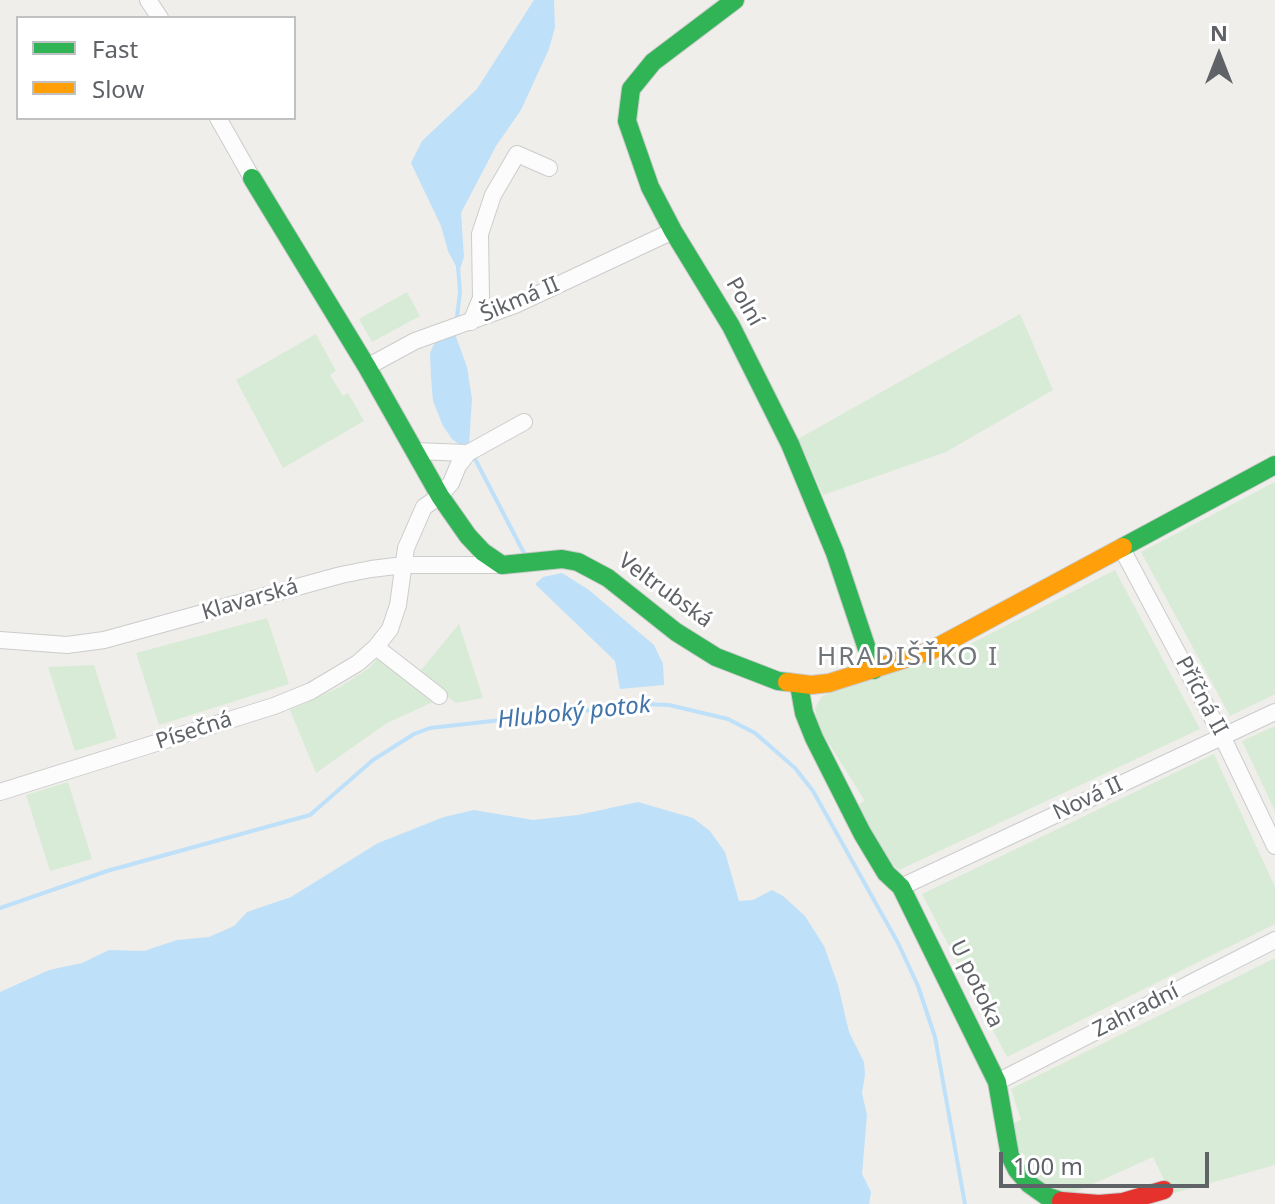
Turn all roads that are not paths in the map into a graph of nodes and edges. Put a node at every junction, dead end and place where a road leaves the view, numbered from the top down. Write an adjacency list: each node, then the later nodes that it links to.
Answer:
1 (735, 0): 5 (street, Polní)
2 (219, 120): 4 (street)
3 (549, 168): 6 (street)
4 (252, 178): 7 (street)
5 (673, 231): 6 (street, Šikmá II); 18 (street, Polní)
6 (471, 322): 7 (street, Šikmá II)
7 (367, 367): 9 (street)
8 (524, 422): 10 (street)
9 (414, 451): 10 (street); 12 (street)
10 (468, 453): 12 (street, Písečná)
11 (1275, 465): 13 (street, Veltrubská)
12 (440, 496): 14 (street, Písečná); 15 (street)
13 (1122, 549): 18 (street, Veltrubská); 22 (street, Příčná II)
14 (404, 565): 15 (street, Klavarská); 16 (street, Klavarská); 17 (street, Písečná)
15 (502, 565): 19 (street, Veltrubská)
16 (0, 640)
17 (376, 647): 20 (street); 23 (street, Písečná)
18 (874, 670): 19 (street, Veltrubská)
19 (799, 685): 25 (street, U potoka)
20 (439, 696)
21 (1275, 712): 22 (street, Nová II)
22 (1222, 736): 24 (street, Příčná II); 25 (street, Nová II)
23 (0, 792)
24 (1275, 846)
25 (901, 887): 27 (street, U potoka)
26 (1275, 940): 27 (street, Zahradní)
27 (997, 1082): 28 (street, U potoka)
28 (1164, 1190)

